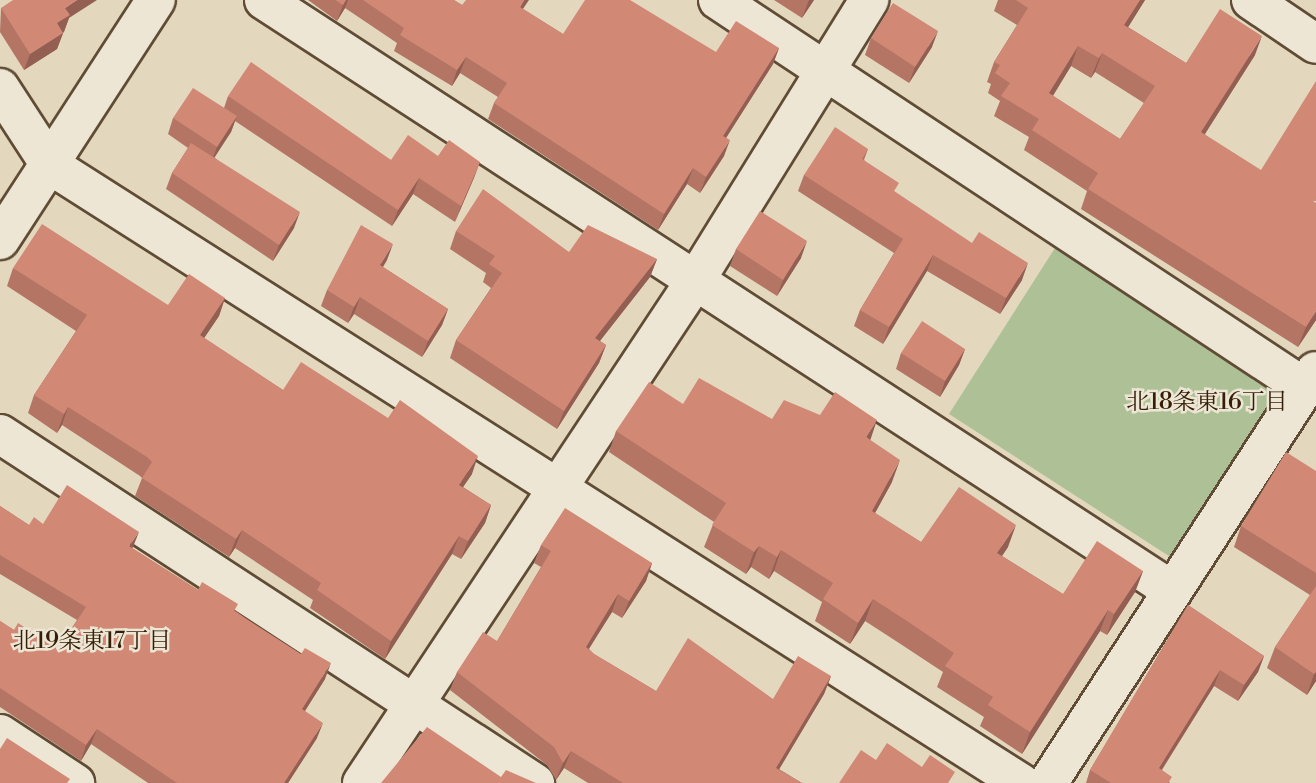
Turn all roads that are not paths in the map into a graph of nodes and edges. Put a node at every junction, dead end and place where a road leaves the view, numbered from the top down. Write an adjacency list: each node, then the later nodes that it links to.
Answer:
1 (156, 0): 9 (street)
2 (264, 0): 11 (street)
3 (718, 0): 7 (street)
4 (869, 0): 7 (street)
5 (1251, 0): 6 (street)
6 (1316, 44)
7 (824, 68): 11 (street); 12 (street)
8 (0, 88): 9 (street)
9 (50, 164): 10 (street); 14 (street)
10 (0, 240)
11 (695, 281): 14 (street); 15 (street)
12 (1310, 379): 15 (street)
13 (0, 434): 16 (street)
14 (554, 491): 16 (street); 21 (street)
15 (1173, 591): 22 (street)
16 (414, 704): 19 (street); 20 (street)
17 (0, 734): 18 (street)
18 (75, 783)
19 (362, 783)
20 (536, 783)
21 (1021, 783)
22 (1048, 783)

